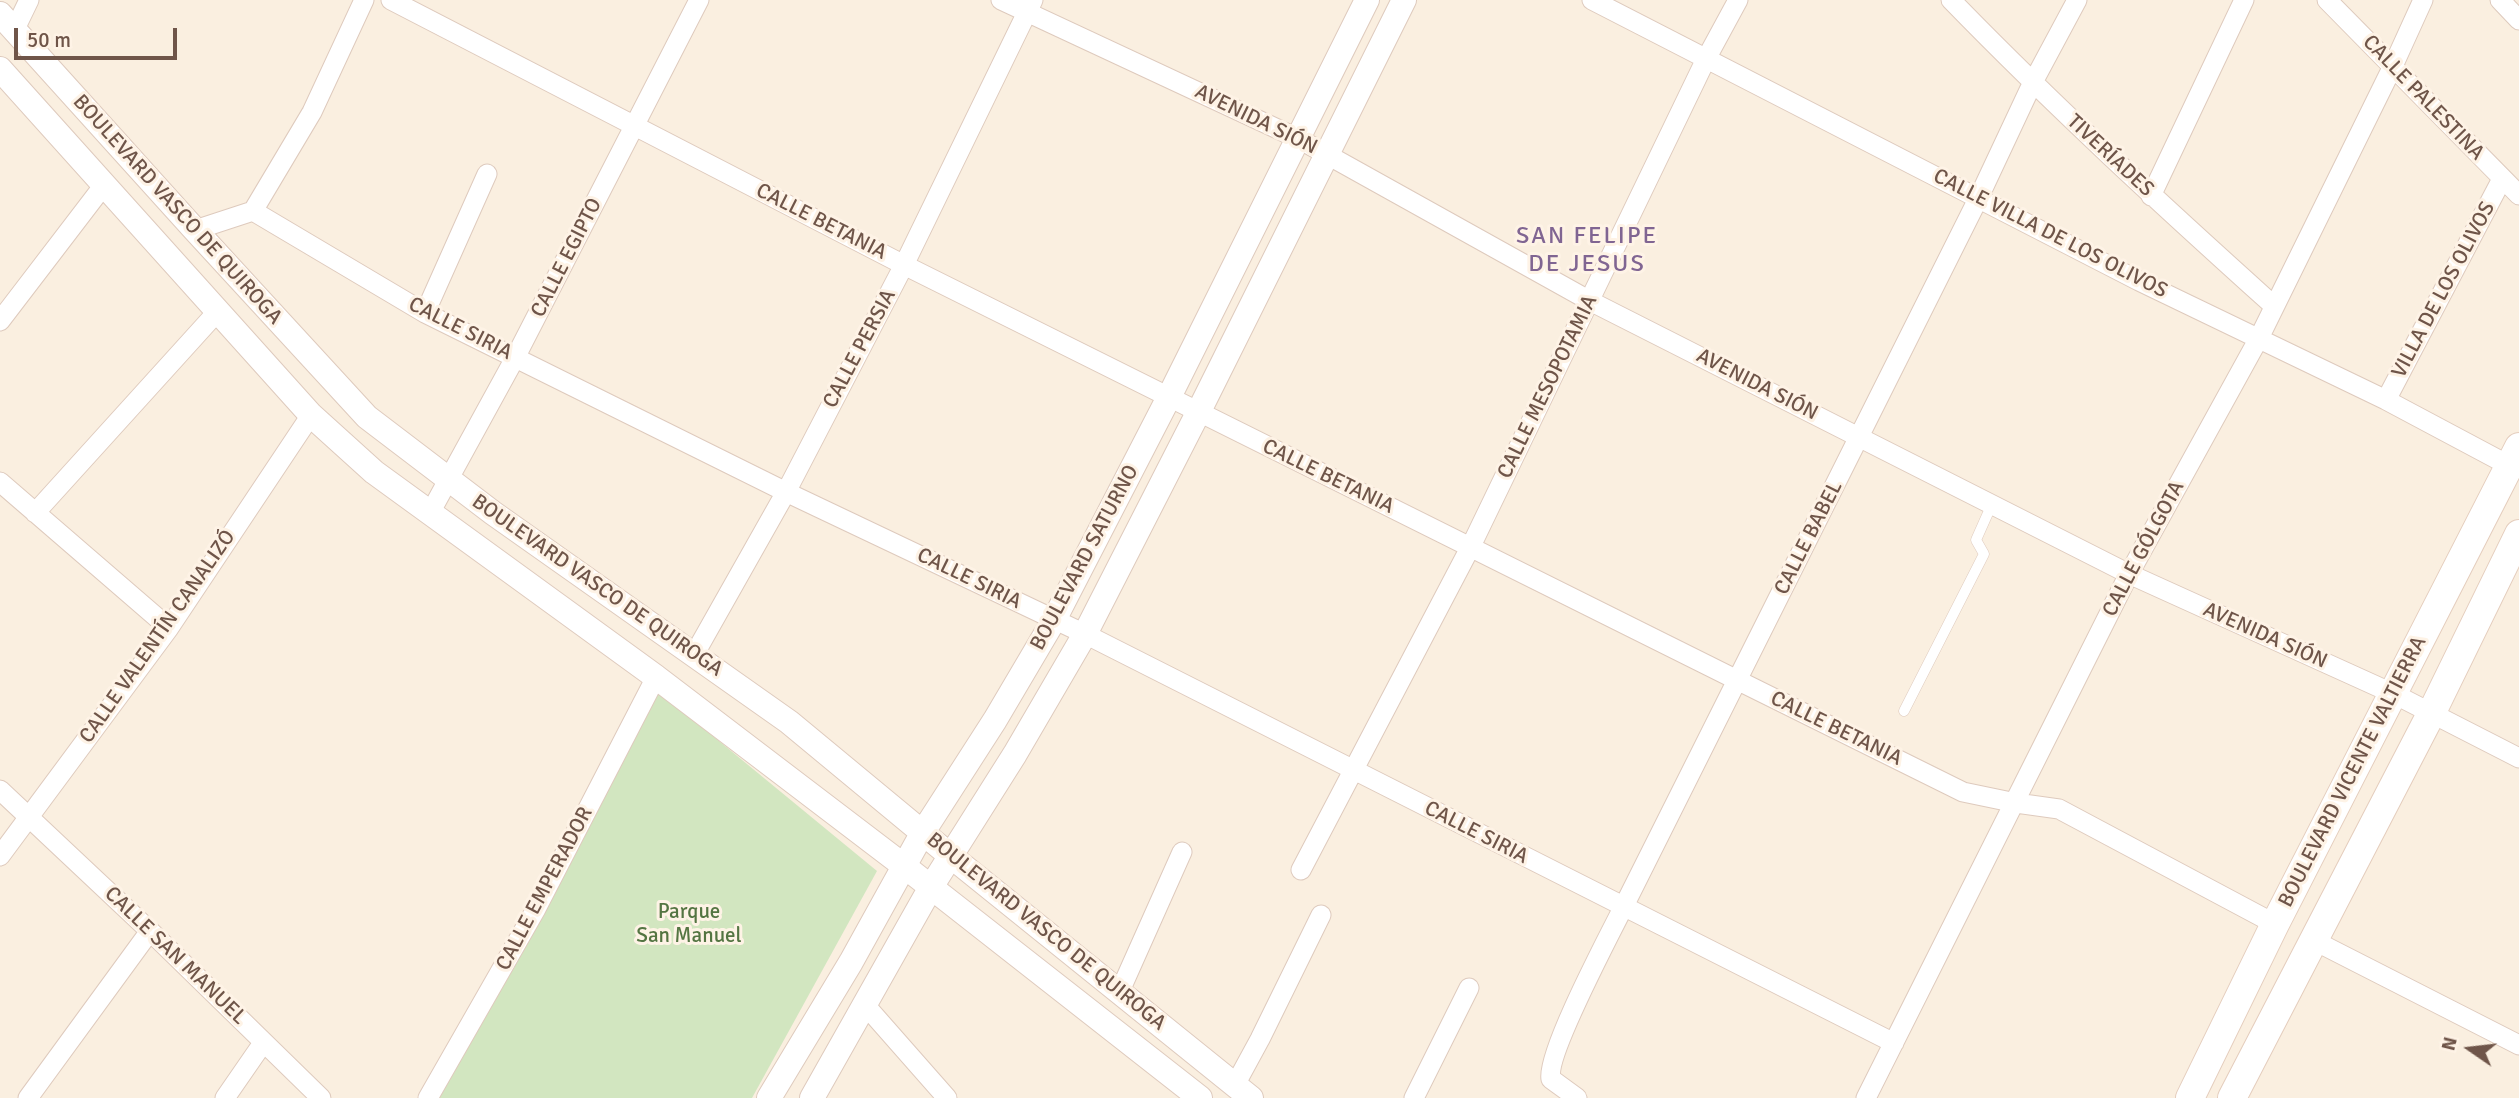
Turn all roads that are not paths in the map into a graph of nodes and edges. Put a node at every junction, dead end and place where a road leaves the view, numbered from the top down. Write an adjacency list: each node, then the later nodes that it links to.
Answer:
1 (29, 0): 18 (street)
2 (364, 0): 32 (street)
3 (391, 0): 23 (street, CALLE BETANIA)
4 (699, 0): 23 (street, CALLE EGIPTO)
5 (1001, 0): 16 (street, AVENIDA SIÓN)
6 (1367, 0): 24 (street, BOULEVARD SATURNO)
7 (1404, 0): 25 (street, BOULEVARD SATURNO)
8 (1591, 0): 19 (street, CALLE VILLA DE LOS OLIVOS)
9 (1738, 0): 19 (street, CALLE MESOPOTAMIA)
10 (1951, 0): 22 (street, TIVERÍADES)
11 (2077, 0): 22 (street, CALLE BABEL)
12 (2244, 0): 29 (street)
13 (2327, 0): 20 (street, CALLE PALESTINA)
14 (2423, 0): 20 (street, CALLE GÓLGOTA)
15 (2500, 0): 17 (street)
16 (1030, 6): 24 (street, AVENIDA SIÓN); 34 (street, CALLE PERSIA)
17 (2519, 20)
18 (7, 23): 33 (street, BOULEVARD VASCO DE QUIROGA)
19 (1706, 59): 31 (street, CALLE VILLA DE LOS OLIVOS); 35 (street, CALLE MESOPOTAMIA)
20 (2393, 66): 27 (street, CALLE PALESTINA); 36 (street, CALLE GÓLGOTA)
21 (0, 69): 28 (street, BOULEVARD VASCO DE QUIROGA)
22 (2032, 84): 29 (street, TIVERÍADES); 31 (street, CALLE BABEL)
23 (634, 126): 34 (street, CALLE BETANIA); 41 (street, CALLE EGIPTO)
24 (1299, 139): 25 (street, AVENIDA SIÓN); 42 (street, BOULEVARD SATURNO)
25 (1326, 154): 35 (street, AVENIDA SIÓN); 44 (street, BOULEVARD SATURNO)
26 (487, 174): 38 (street)
27 (2502, 179): 30 (street, CALLE PALESTINA); 43 (street, VILLA DE LOS OLIVOS)
28 (104, 185): 37 (street, BOULEVARD VASCO DE QUIROGA); 39 (street)
29 (2151, 195): 36 (street, TIVERÍADES)
30 (2519, 195)
31 (1979, 197): 40 (street, CALLE VILLA DE LOS OLIVOS); 46 (street, CALLE BABEL)
32 (253, 211): 33 (street); 38 (street, CALLE SIRIA)
33 (195, 230): 48 (street, BOULEVARD VASCO DE QUIROGA)
34 (904, 265): 42 (street, CALLE BETANIA); 50 (street, CALLE PERSIA)
35 (1590, 301): 46 (street, AVENIDA SIÓN); 55 (street, CALLE MESOPOTAMIA)
36 (2274, 306): 40 (street, CALLE GÓLGOTA)
37 (218, 311): 45 (street, BOULEVARD VASCO DE QUIROGA); 52 (street)
38 (425, 313): 41 (street, CALLE SIRIA)
39 (0, 321)
40 (2259, 338): 43 (street, CALLE VILLA DE LOS OLIVOS); 56 (street, CALLE GÓLGOTA)
41 (515, 358): 48 (street, CALLE EGIPTO); 50 (street, CALLE SIRIA)
42 (1170, 397): 44 (street, CALLE BETANIA); 57 (street, BOULEVARD SATURNO)
43 (2385, 400): 47 (street, CALLE VILLA DE LOS OLIVOS)
44 (1198, 413): 55 (street, CALLE BETANIA); 59 (street, BOULEVARD SATURNO)
45 (311, 415): 53 (street, BOULEVARD VASCO DE QUIROGA); 58 (street, CALLE VALENTÍN CANALIZÓ)
46 (1860, 437): 51 (street, AVENIDA SIÓN); 62 (street, CALLE BABEL)
47 (2514, 457): 63 (main road, BOULEVARD VICENTE VALTIERRA)
48 (449, 481): 53 (street, CALLE EGIPTO); 60 (street, BOULEVARD VASCO DE QUIROGA)
49 (0, 482): 52 (street)
50 (786, 492): 57 (street, CALLE SIRIA); 60 (street, CALLE PERSIA)
51 (1992, 504): 56 (street, AVENIDA SIÓN); 64 (lane)
52 (35, 513): 58 (street)
53 (430, 513): 61 (street, BOULEVARD VASCO DE QUIROGA)
54 (2519, 534): 65 (main road, BOULEVARD VICENTE VALTIERRA)
55 (1471, 546): 62 (street, CALLE BETANIA); 67 (street, CALLE MESOPOTAMIA)
56 (2129, 574): 63 (street, AVENIDA SIÓN); 69 (street, CALLE GÓLGOTA)
57 (1054, 620): 59 (street, CALLE SIRIA); 71 (street, BOULEVARD SATURNO)
58 (169, 628): 70 (street, CALLE VALENTÍN CANALIZÓ)
59 (1085, 634): 67 (street, CALLE SIRIA); 74 (street, BOULEVARD SATURNO)
60 (694, 655): 71 (street, BOULEVARD VASCO DE QUIROGA)
61 (656, 677): 75 (street, BOULEVARD VASCO DE QUIROGA); 93 (street, CALLE EMPERADOR)
62 (1737, 680): 69 (street, CALLE BETANIA); 78 (street, CALLE BABEL)
63 (2394, 694): 65 (street, AVENIDA SIÓN); 80 (main road, BOULEVARD VICENTE VALTIERRA)
64 (1904, 711)
65 (2431, 714): 66 (street, AVENIDA SIÓN); 82 (main road, BOULEVARD VICENTE VALTIERRA)
66 (2519, 758)
67 (1353, 770): 76 (street, CALLE MESOPOTAMIA); 78 (street, CALLE SIRIA)
68 (0, 790): 70 (street, CALLE SAN MANUEL)
69 (2015, 803): 80 (street, CALLE BETANIA); 87 (street, CALLE GÓLGOTA)
70 (29, 815): 73 (street, CALLE VALENTÍN CANALIZÓ); 81 (street, CALLE SAN MANUEL)
71 (923, 832): 74 (street, BOULEVARD VASCO DE QUIROGA); 75 (street, BOULEVARD SATURNO)
72 (1182, 852): 84 (street)
73 (0, 856)
74 (952, 857): 77 (street, BOULEVARD SATURNO); 84 (street, BOULEVARD VASCO DE QUIROGA)
75 (904, 866): 77 (street, BOULEVARD VASCO DE QUIROGA); 94 (street, BOULEVARD SATURNO)
76 (1301, 870)
77 (931, 887): 85 (street, BOULEVARD SATURNO); 97 (street, BOULEVARD VASCO DE QUIROGA)
78 (1623, 908): 87 (street, CALLE SIRIA); 99 (street, CALLE BABEL)
79 (1321, 915): 89 (street)
80 (2275, 924): 101 (main road, BOULEVARD VICENTE VALTIERRA)
81 (150, 931): 86 (street, CALLE SAN MANUEL); 90 (street)
82 (2313, 940): 88 (street); 102 (main road, BOULEVARD VICENTE VALTIERRA)
83 (1469, 988): 98 (street)
84 (1120, 991): 89 (street, BOULEVARD VASCO DE QUIROGA)
85 (866, 1006): 95 (street, BOULEVARD SATURNO); 96 (street)
86 (264, 1043): 91 (street); 92 (street, CALLE SAN MANUEL)
87 (1894, 1043): 100 (street, CALLE GÓLGOTA)
88 (2519, 1045)
89 (1243, 1091)
90 (28, 1098)
91 (225, 1098)
92 (321, 1098)
93 (428, 1098)
94 (769, 1098)
95 (812, 1098)
96 (947, 1098)
97 (1200, 1098)
98 (1414, 1098)
99 (1577, 1098)
100 (1866, 1098)
101 (2190, 1098)
102 (2232, 1098)

